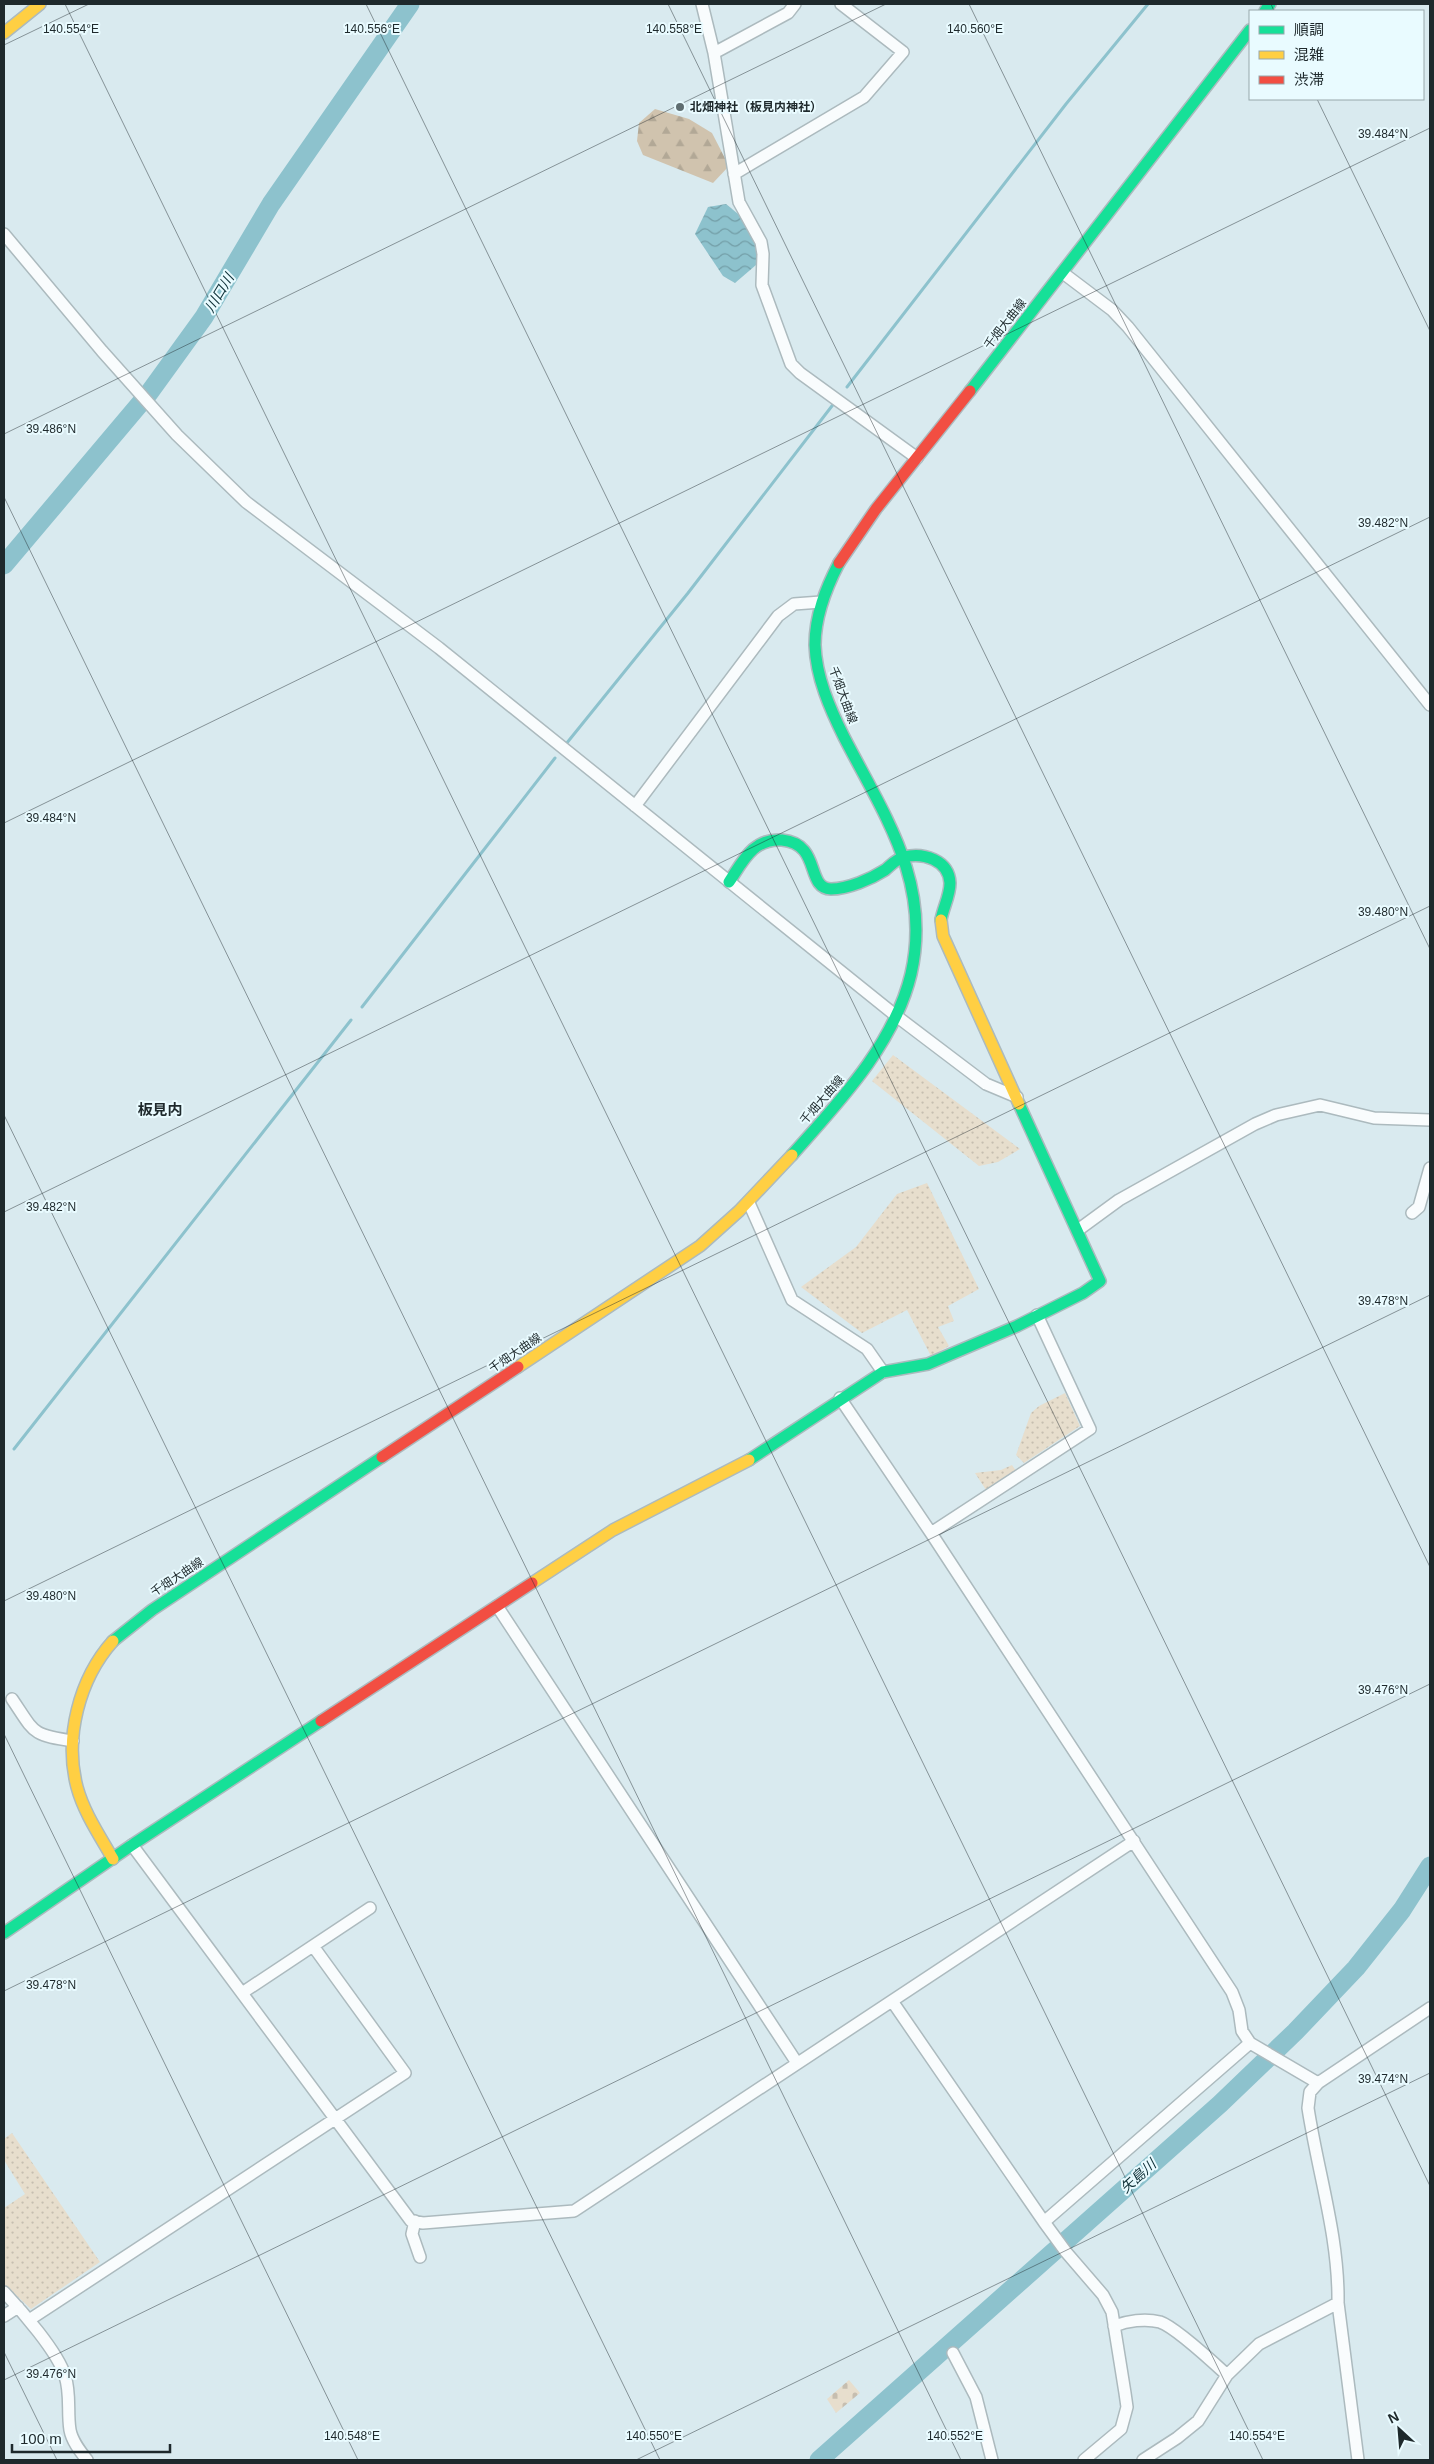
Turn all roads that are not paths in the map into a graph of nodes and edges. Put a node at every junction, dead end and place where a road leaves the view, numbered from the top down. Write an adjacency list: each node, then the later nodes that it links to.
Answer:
1 (40, 4): 6 (main road)
2 (702, 4): 7 (street)
3 (795, 4): 7 (street)
4 (845, 5): 8 (street)
5 (1249, 31): 10 (main road, 千畑大曲線)
6 (4, 33)
7 (714, 53): 8 (street)
8 (734, 174): 11 (street)
9 (4, 234): 14 (street)
10 (1063, 273): 11 (main road, 千畑大曲線); 13 (street)
11 (917, 458): 12 (main road, 千畑大曲線)
12 (821, 602): 14 (street); 15 (main road, 千畑大曲線)
13 (1430, 705)
14 (636, 806): 16 (street)
15 (904, 857): 16 (main road); 17 (main road, 千畑大曲線); 18 (main road)
16 (729, 882): 17 (street)
17 (895, 1016): 18 (street); 21 (main road, 千畑大曲線)
18 (1017, 1097): 23 (main road)
19 (1430, 1120): 23 (street)
20 (1430, 1168): 22 (street)
21 (749, 1203): 25 (street); 30 (main road, 千畑大曲線)
22 (1412, 1213)
23 (1078, 1230): 24 (main road)
24 (1037, 1316): 25 (main road); 27 (street)
25 (883, 1372): 26 (main road)
26 (840, 1398): 27 (street); 28 (main road)
27 (931, 1533): 31 (street)
28 (497, 1606): 32 (main road); 41 (street)
29 (12, 1699): 30 (street)
30 (73, 1741): 33 (main road, 千畑大曲線)
31 (1134, 1841): 38 (street); 40 (street)
32 (132, 1846): 33 (main road); 37 (street)
33 (113, 1859): 35 (main road)
34 (370, 1908): 36 (street)
35 (4, 1933)
36 (313, 1946): 37 (street); 43 (street)
37 (242, 1993): 43 (street)
38 (892, 2001): 41 (street); 45 (street)
39 (1430, 2008): 42 (street)
40 (1252, 2045): 42 (street); 45 (street)
41 (797, 2063): 44 (street)
42 (1318, 2083): 48 (street)
43 (335, 2118): 44 (street); 51 (street)
44 (415, 2221): 46 (street)
45 (1044, 2222): 52 (street)
46 (420, 2257)
47 (4, 2292): 49 (street)
48 (1338, 2303): 54 (street); 59 (street)
49 (18, 2307): 50 (street); 51 (street)
50 (4, 2316)
51 (29, 2320): 55 (street)
52 (1114, 2326): 54 (street); 57 (street)
53 (953, 2353): 56 (street)
54 (1227, 2375): 58 (street)
55 (87, 2460)
56 (992, 2460)
57 (1084, 2460)
58 (1144, 2460)
59 (1358, 2460)

